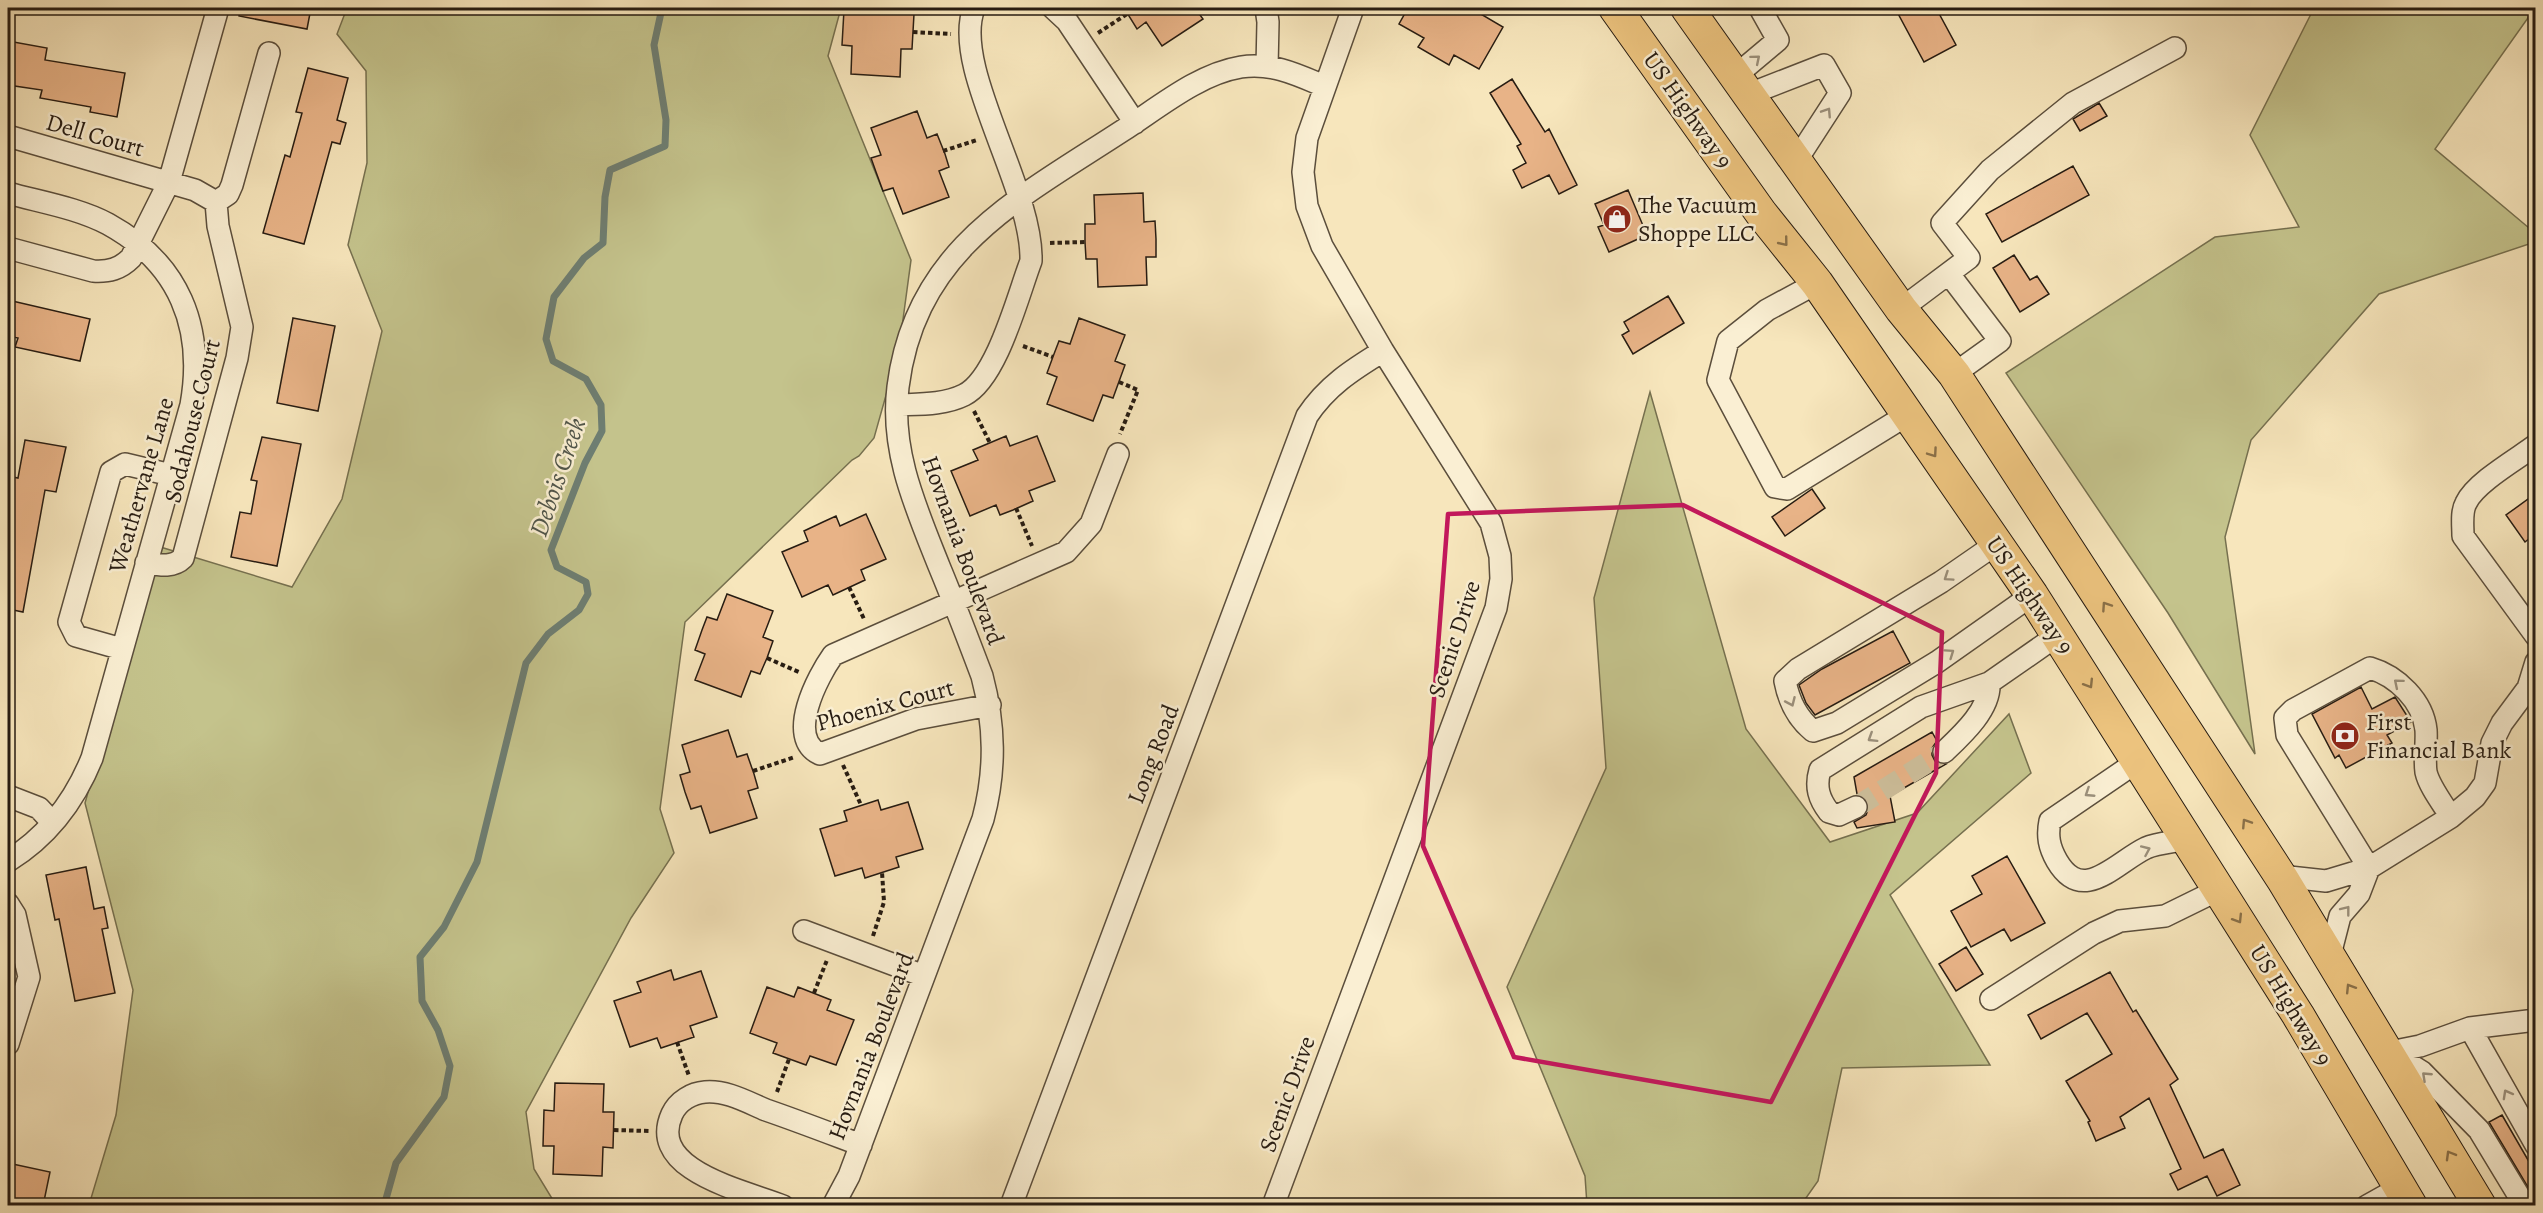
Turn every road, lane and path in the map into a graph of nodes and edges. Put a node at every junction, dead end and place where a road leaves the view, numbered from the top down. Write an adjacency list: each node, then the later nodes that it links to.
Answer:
1 (218, 8): 23 (street)
2 (974, 8): 25 (street)
3 (1053, 8): 18 (street)
4 (1266, 8): 15 (street)
5 (1353, 8): 16 (street, Scenic Drive)
6 (1615, 8): 32 (highway, US Highway 9, one-way to 32)
7 (1687, 8): 17 (highway)
8 (1760, 8): 17 (street, one-way to 8)
9 (1127, 14): 10 (path)
10 (1107, 27)
11 (913, 32): 12 (path)
12 (939, 33)
13 (2175, 48): 31 (street)
14 (269, 53): 26 (street)
15 (1267, 67): 16 (street, Hovnania Boulevard); 18 (street, Hovnania Boulevard)
16 (1324, 86): 35 (street, Scenic Drive)
17 (1740, 86): 22 (highway); 22 (street, one-way to 17)
18 (1135, 123): 25 (street, Hovnania Boulevard)
19 (8, 136): 23 (street, Dell Court)
20 (969, 143): 21 (path)
21 (944, 150)
22 (1796, 161): 33 (highway)
23 (169, 182): 26 (street); 28 (street)
24 (8, 193): 28 (street, Weathervane Lane)
25 (1020, 198): 29 (street); 39 (street, Hovnania Boulevard)
26 (216, 202): 49 (street, Sodahouse Court)
27 (1085, 242): 29 (path)
28 (140, 244): 30 (street); 45 (street, Weathervane Lane)
29 (1031, 244): 39 (street)
30 (8, 248)
31 (1949, 274): 33 (street); 37 (street)
32 (1817, 283): 40 (highway, US Highway 9); 40 (street)
33 (1901, 309): 37 (highway)
34 (1030, 348): 36 (path)
35 (1383, 351): 101 (street, Long Road); 102 (street, Scenic Drive)
36 (1053, 357)
37 (1954, 374): 76 (highway, one-way to 37)
38 (1119, 382): 44 (path)
39 (897, 405): 52 (street, Hovnania Boulevard)
40 (1907, 416): 48 (highway, US Highway 9, one-way to 48)
41 (979, 421): 42 (path)
42 (990, 443)
43 (2535, 445): 55 (street)
44 (1118, 454): 52 (street)
45 (171, 475): 49 (street, Weathervane Lane); 56 (street)
46 (1017, 508): 47 (path)
47 (1028, 537)
48 (1996, 544): 51 (highway, US Highway 9); 51 (street, one-way to 51)
49 (146, 563): 56 (street, Weathervane Lane)
50 (849, 587): 53 (path)
51 (2032, 595): 54 (highway, US Highway 9)
52 (953, 601): 61 (street, Hovnania Boulevard); 61 (street, Phoenix Court)
53 (859, 609)
54 (2058, 635): 60 (street); 63 (highway, US Highway 9, one-way to 63)
55 (2535, 636)
56 (122, 649): 71 (street, Weathervane Lane)
57 (767, 658): 59 (path)
58 (2535, 662): 70 (street)
59 (790, 669)
60 (1989, 683): 62 (street); 69 (street, one-way to 69)
61 (990, 705): 83 (street, Hovnania Boulevard)
62 (1944, 752)
63 (2138, 761): 72 (highway, US Highway 9); 72 (street, one-way to 72)
64 (776, 763): 65 (path)
65 (753, 771)
66 (848, 776): 68 (path)
67 (8, 796): 71 (street)
68 (861, 806)
69 (1856, 807)
70 (2451, 817): 74 (street); 74 (street, one-way to 74)
71 (52, 822): 73 (street, Weathervane Lane)
72 (2187, 839): 77 (highway, US Highway 9)
73 (8, 861)
74 (2369, 868): 76 (street); 81 (street, one-way to 74)
75 (882, 872): 79 (path)
76 (2280, 876): 81 (highway)
77 (2220, 889): 85 (street); 98 (highway, US Highway 9, one-way to 98)
78 (8, 904): 89 (street)
79 (878, 922)
80 (804, 931): 83 (street)
81 (2330, 955): 90 (highway, one-way to 81)
82 (823, 971): 84 (path)
83 (924, 976): 96 (street, Hovnania Boulevard)
84 (814, 993)
85 (1991, 999)
86 (2535, 1020): 87 (street)
87 (2470, 1028): 90 (street); 97 (street, one-way to 87)
88 (677, 1042): 92 (path)
89 (8, 1044)
90 (2390, 1052): 104 (highway, one-way to 90); 105 (street, one-way to 90)
91 (789, 1059): 93 (path)
92 (685, 1065)
93 (781, 1083)
94 (614, 1130): 95 (path)
95 (636, 1131)
96 (861, 1145): 99 (street); 100 (street, Hovnania Boulevard)
97 (2535, 1145)
98 (2406, 1196): 103 (street)
99 (783, 1206)
100 (833, 1206)
101 (1011, 1206)
102 (1273, 1206)
103 (2367, 1206)
104 (2480, 1206)
105 (2524, 1206)

